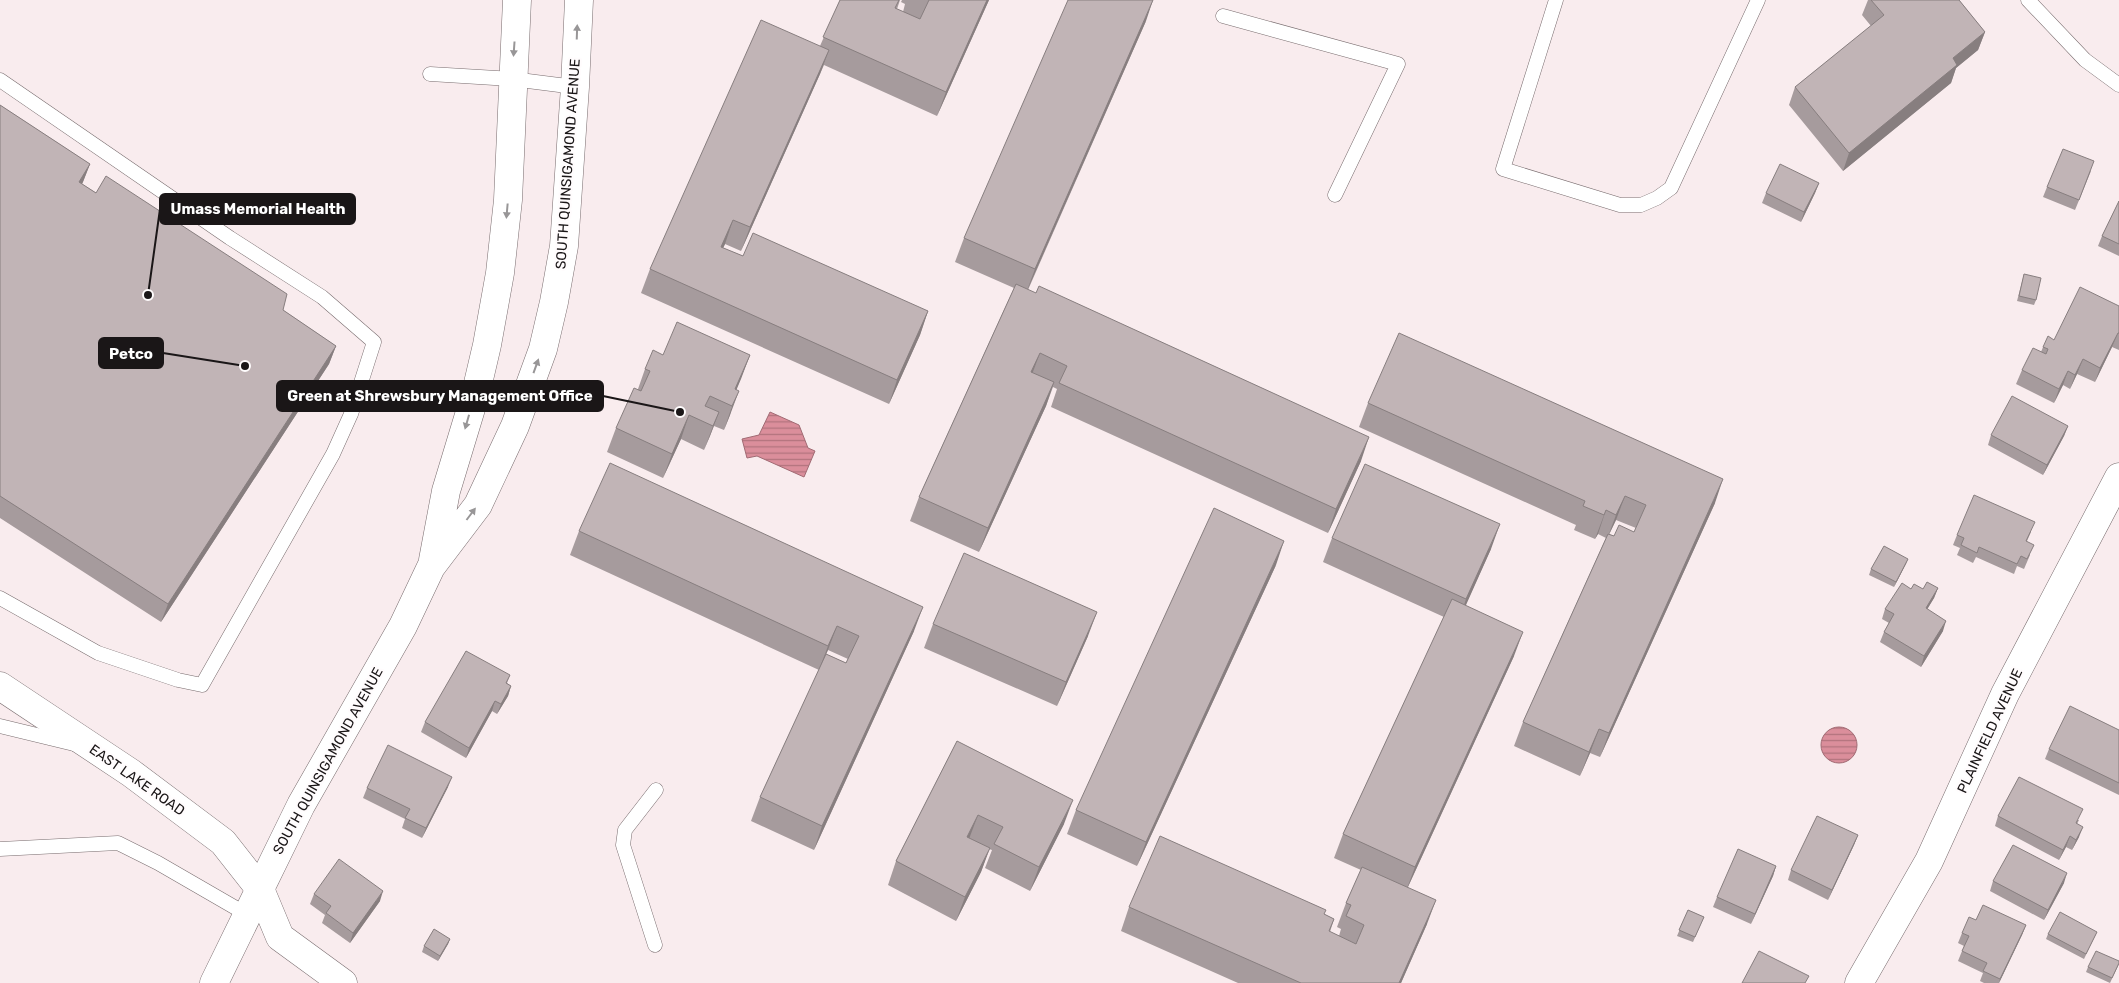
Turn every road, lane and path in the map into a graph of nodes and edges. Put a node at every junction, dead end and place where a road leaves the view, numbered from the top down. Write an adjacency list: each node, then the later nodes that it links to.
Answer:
1 (517, 0): 8 (main road, SOUTH QUINSIGAMOND AVENUE, one-way to 8)
2 (578, 0): 11 (main road, SOUTH QUINSIGAMOND AVENUE, one-way to 2)
3 (1556, 0): 4 (lane)
4 (1758, 0)
5 (2028, 0): 10 (lane)
6 (1222, 16): 12 (lane)
7 (430, 74): 8 (lane)
8 (512, 79): 11 (lane); 14 (main road, SOUTH QUINSIGAMOND AVENUE, one-way to 14)
9 (0, 80): 15 (lane)
10 (2119, 85)
11 (575, 87): 14 (main road, SOUTH QUINSIGAMOND AVENUE, one-way to 11)
12 (1334, 195)
13 (2119, 478): 26 (main road, PLAINFIELD AVENUE)
14 (431, 567): 21 (main road, SOUTH QUINSIGAMOND AVENUE)
15 (0, 598)
16 (0, 686): 18 (main road, EAST LAKE ROAD)
17 (0, 726): 18 (lane)
18 (94, 749): 21 (main road, EAST LAKE ROAD)
19 (656, 790): 23 (lane)
20 (0, 849): 22 (lane)
21 (260, 889): 22 (main road, SOUTH QUINSIGAMOND AVENUE); 25 (main road, EAST LAKE ROAD)
22 (248, 915): 24 (main road, SOUTH QUINSIGAMOND AVENUE)
23 (655, 945)
24 (214, 983)
25 (343, 983)
26 (1859, 983)

